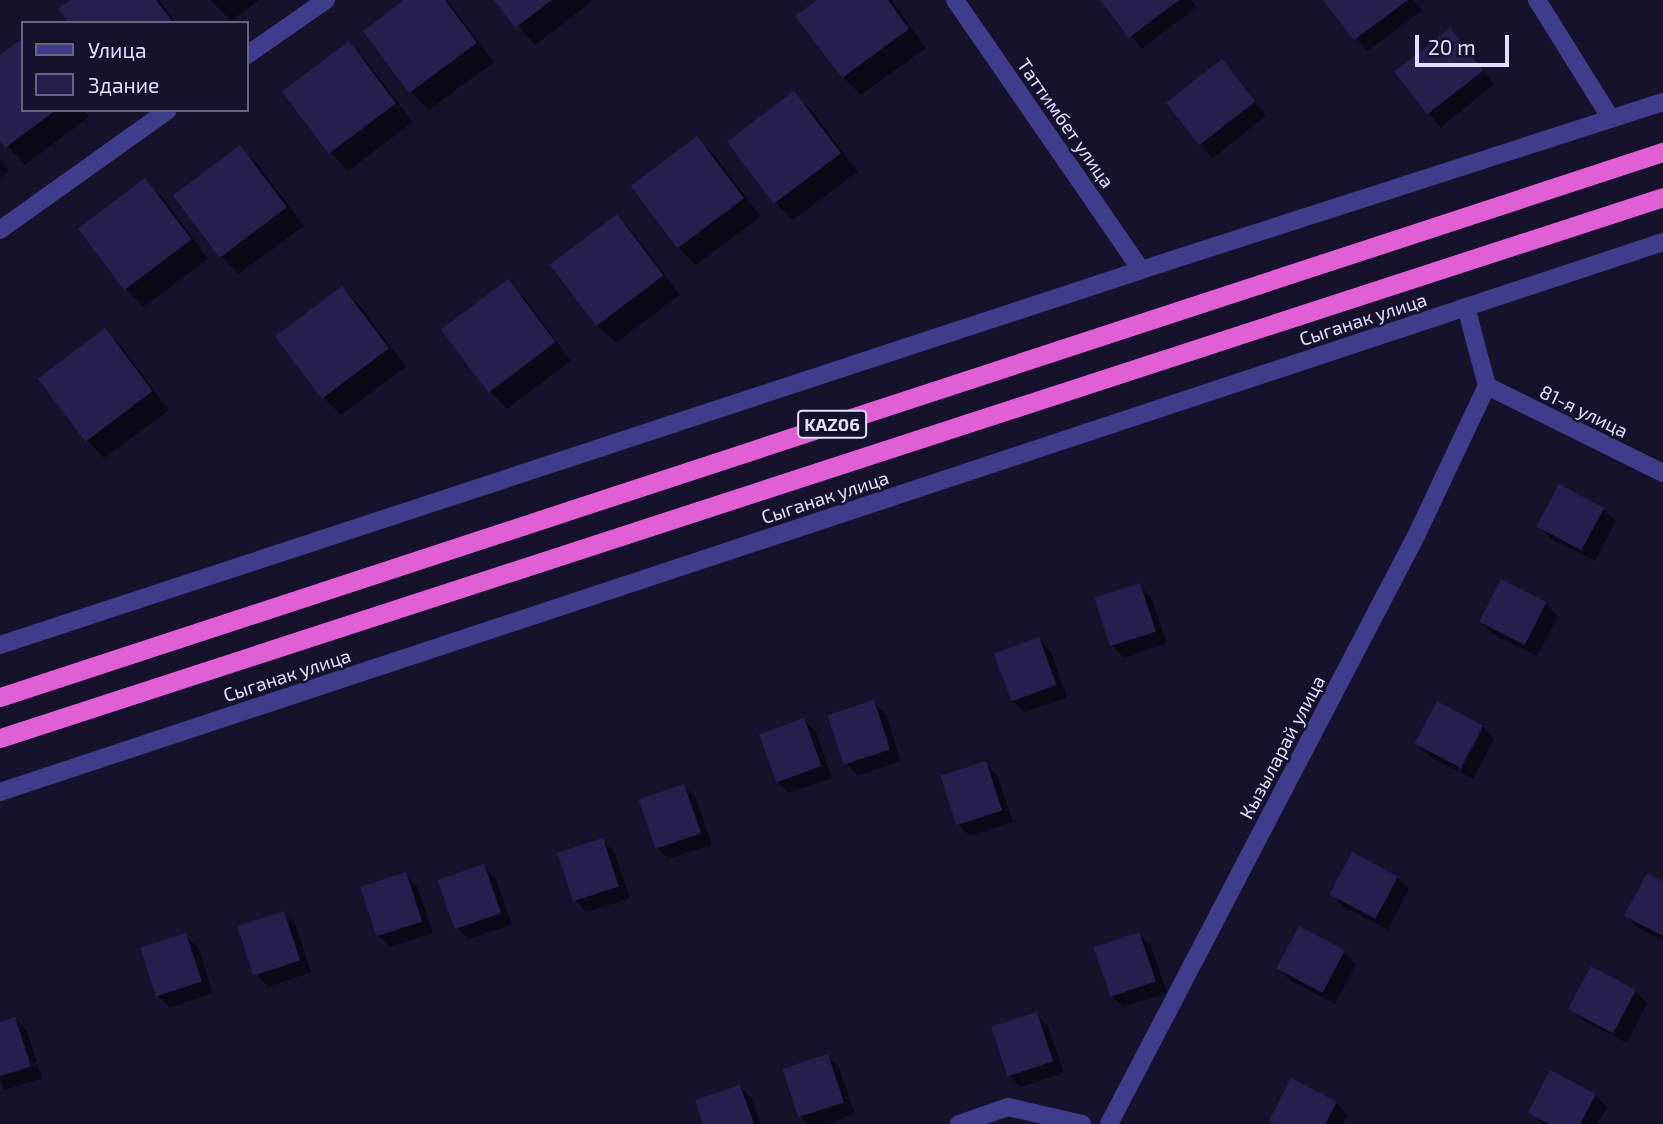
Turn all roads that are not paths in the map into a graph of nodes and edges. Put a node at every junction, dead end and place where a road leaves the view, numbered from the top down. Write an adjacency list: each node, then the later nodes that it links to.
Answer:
1 (326, 0): 4 (street)
2 (956, 0): 12 (street, Таттимбет улица)
3 (1537, 0): 7 (street)
4 (248, 54)
5 (1663, 102): 7 (street)
6 (165, 112): 10 (street)
7 (1611, 119): 12 (street)
8 (1663, 152): 17 (highway, KАZ06)
9 (1663, 197): 18 (highway, KАZ06)
10 (0, 230)
11 (1663, 242): 13 (street, Сыганак улица)
12 (1141, 270): 16 (street)
13 (1466, 307): 14 (street); 19 (street, Сыганак улица)
14 (1487, 386): 15 (street, 81-я улица); 22 (street, Кызыларай улица)
15 (1663, 473)
16 (0, 645)
17 (0, 697)
18 (0, 738)
19 (0, 792)
20 (959, 1124): 21 (street)
21 (1082, 1124)
22 (1109, 1124)

